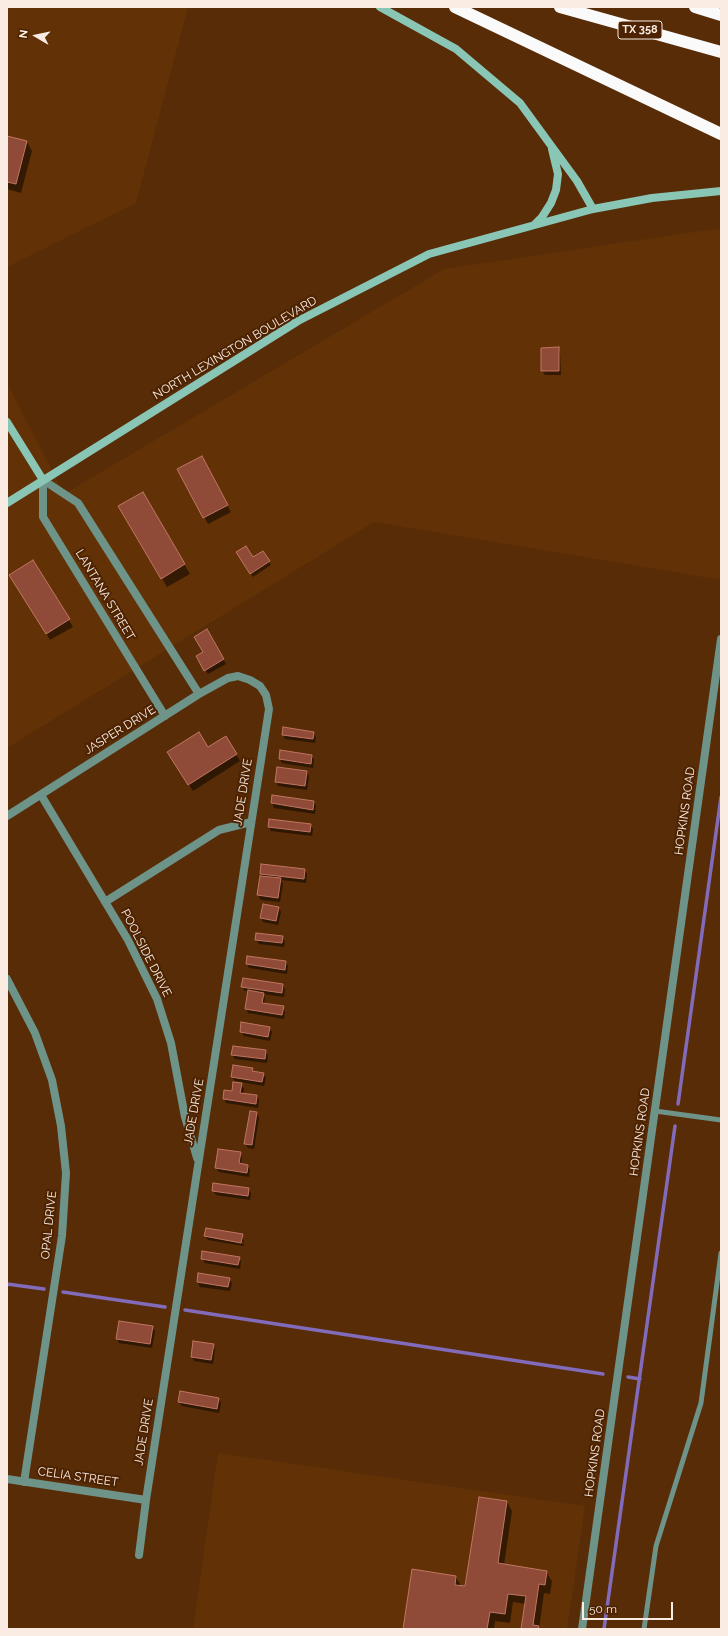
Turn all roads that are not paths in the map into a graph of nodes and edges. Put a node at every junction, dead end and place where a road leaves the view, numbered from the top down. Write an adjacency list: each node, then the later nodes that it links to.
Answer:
1 (380, 7): 8 (street)
2 (455, 7): 7 (highway)
3 (560, 7): 6 (highway, TX 358)
4 (695, 7): 5 (highway)
5 (721, 15)
6 (721, 52)
7 (721, 134)
8 (550, 144): 10 (street); 11 (street)
9 (721, 191): 10 (street, NORTH LEXINGTON BOULEVARD)
10 (593, 209): 11 (street, NORTH LEXINGTON BOULEVARD)
11 (534, 226): 13 (street, NORTH LEXINGTON BOULEVARD)
12 (7, 422): 13 (street, LANTANA STREET)
13 (43, 480): 14 (street, NORTH LEXINGTON BOULEVARD); 17 (street, LANTANA STREET); 18 (street, LANTANA STREET)
14 (7, 503)
15 (721, 639): 24 (street, HOPKINS ROAD)
16 (250, 680): 17 (street, JASPER DRIVE); 21 (street, JADE DRIVE)
17 (199, 694): 18 (street, JASPER DRIVE)
18 (165, 716): 19 (street, JASPER DRIVE)
19 (41, 795): 20 (street, JASPER DRIVE); 22 (street, POOLSIDE DRIVE)
20 (7, 816)
21 (251, 822): 22 (street); 26 (street, JADE DRIVE)
22 (106, 902): 26 (street, POOLSIDE DRIVE)
23 (7, 979): 29 (street, OPAL DRIVE)
24 (655, 1111): 25 (lane); 32 (street, HOPKINS ROAD)
25 (721, 1120)
26 (198, 1161): 30 (street, JADE DRIVE)
27 (721, 1253): 33 (lane)
28 (7, 1479): 29 (street, CELIA STREET)
29 (24, 1482): 30 (street, CELIA STREET)
30 (146, 1500): 31 (street, JADE DRIVE)
31 (139, 1555)
32 (582, 1629)
33 (644, 1629)

